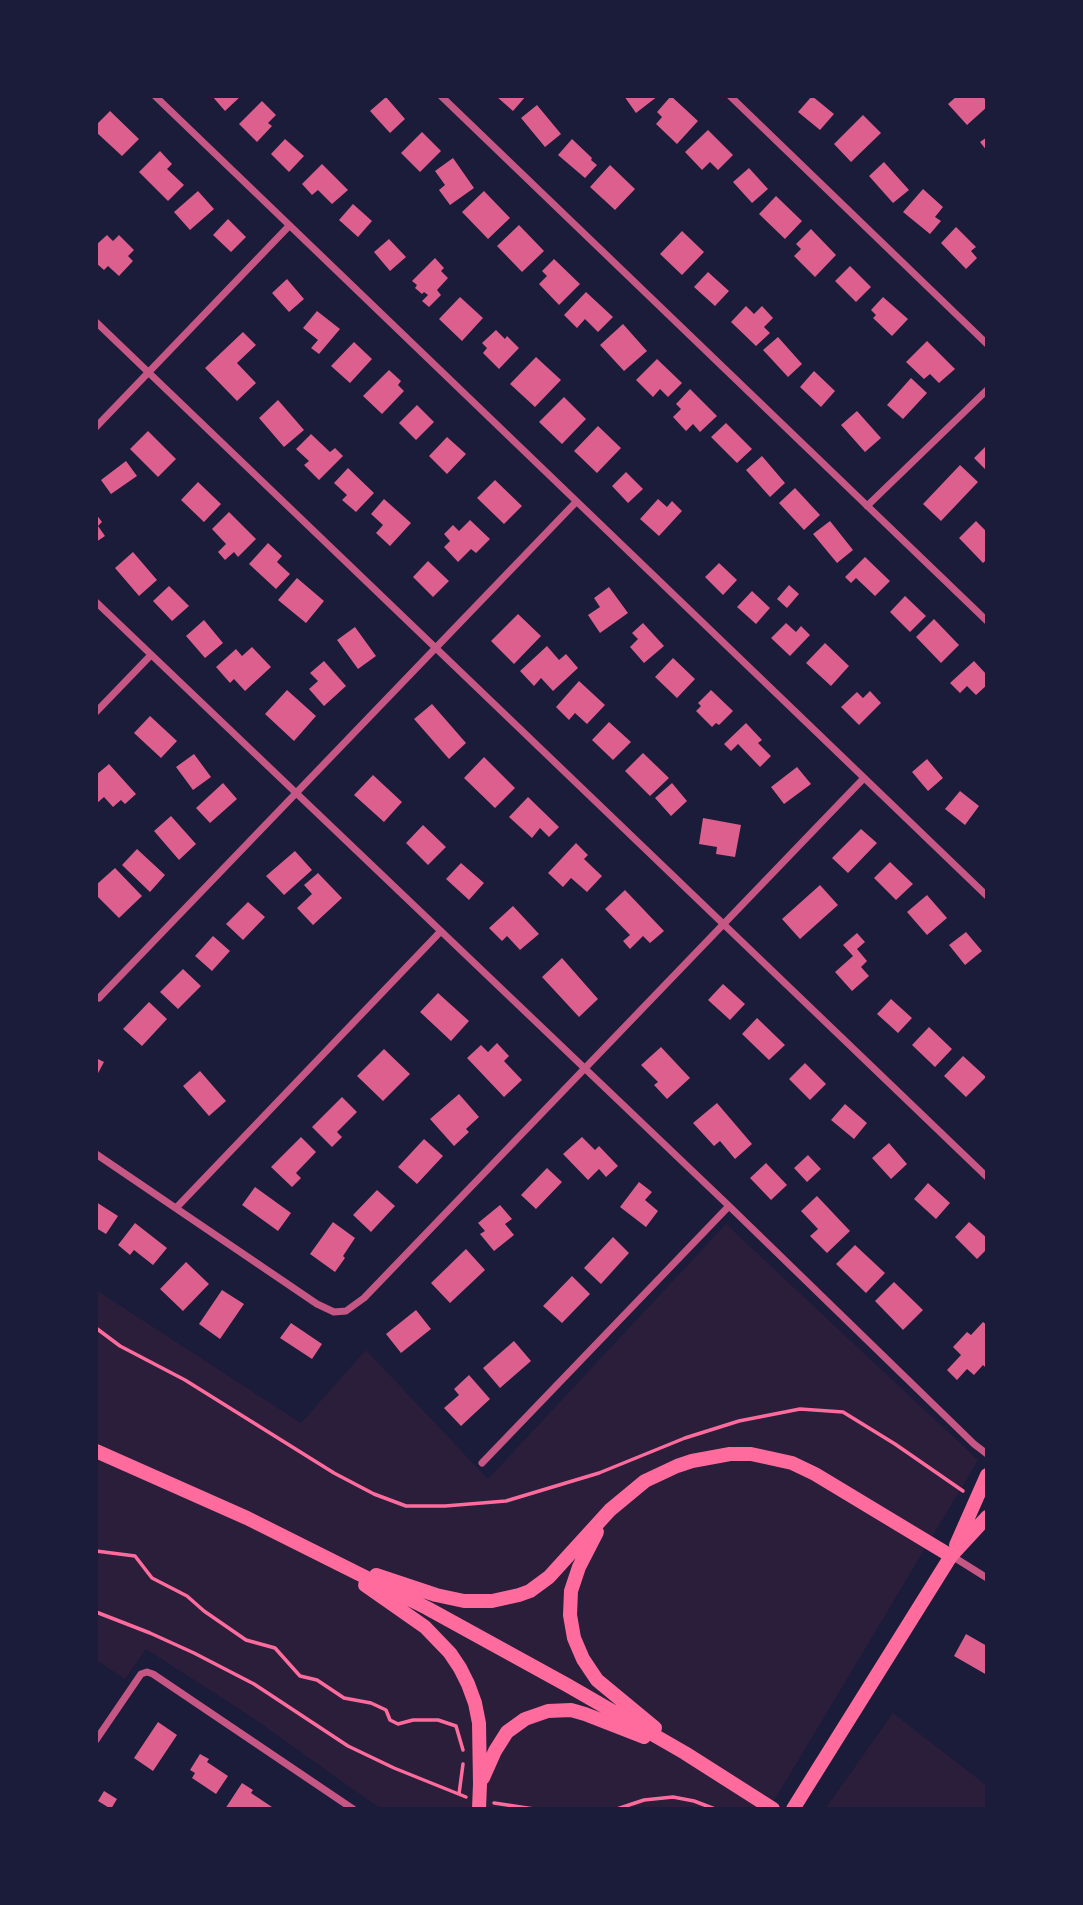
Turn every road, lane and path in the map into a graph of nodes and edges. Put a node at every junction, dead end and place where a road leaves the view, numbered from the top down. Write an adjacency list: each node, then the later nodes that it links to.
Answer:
1 (155, 96): 4 (street)
2 (442, 96): 11 (street)
3 (730, 96): 6 (street)
4 (289, 226): 7 (street); 10 (street)
5 (96, 322): 7 (street)
6 (987, 344)
7 (149, 372): 9 (street); 14 (street)
8 (987, 390): 11 (street)
9 (96, 427)
10 (576, 502): 14 (street); 17 (street)
11 (867, 506): 13 (street)
12 (96, 602): 15 (street)
13 (987, 621)
14 (435, 648): 18 (street); 20 (street)
15 (151, 654): 16 (street); 18 (street)
16 (96, 712)
17 (864, 778): 19 (street); 20 (street)
18 (296, 793): 21 (street); 22 (street)
19 (987, 896)
20 (723, 924): 23 (street); 25 (street)
21 (442, 931): 23 (street); 27 (street)
22 (99, 998)
23 (585, 1068): 26 (street); 27 (street)
24 (96, 1154): 27 (street)
25 (987, 1177)
26 (729, 1206): 30 (street); 31 (street)
27 (177, 1208)
28 (96, 1328): 33 (path)
29 (96, 1451): 38 (main road)
30 (987, 1454)
31 (482, 1463)
32 (987, 1475): 33 (main road)
33 (975, 1500): 37 (main road)
34 (610, 1510): 37 (main road); 38 (main road); 42 (main road)
35 (987, 1517): 37 (main road)
36 (96, 1551): 40 (path)
37 (951, 1556): 39 (street); 49 (main road)
38 (330, 1559): 42 (main road); 43 (main road)
39 (987, 1578)
40 (96, 1612)
41 (96, 1740): 44 (street)
42 (685, 1753): 43 (main road); 48 (main road)
43 (480, 1784): 45 (main road)
44 (353, 1809)
45 (479, 1809)
46 (617, 1809): 47 (path)
47 (715, 1809)
48 (773, 1809)
49 (793, 1809)

